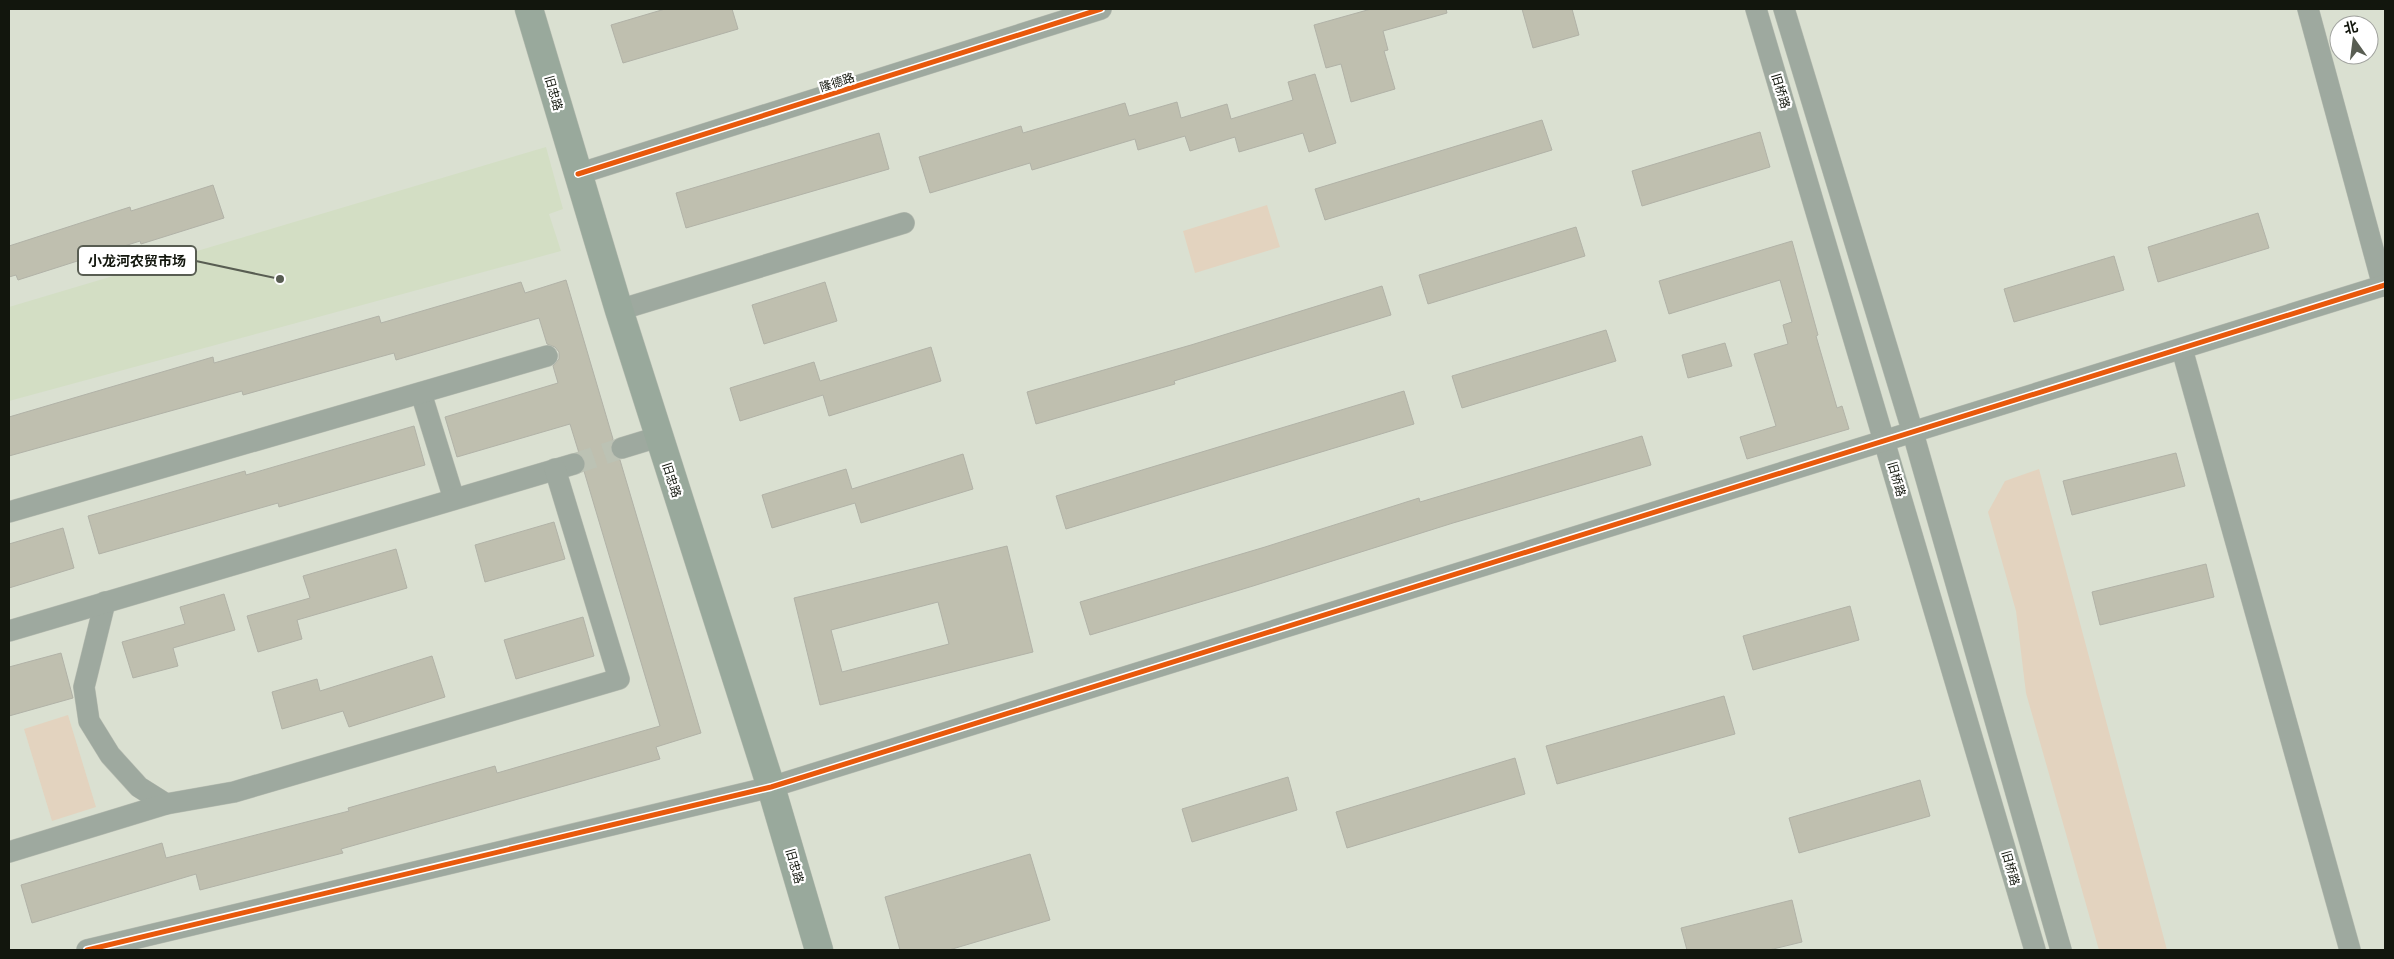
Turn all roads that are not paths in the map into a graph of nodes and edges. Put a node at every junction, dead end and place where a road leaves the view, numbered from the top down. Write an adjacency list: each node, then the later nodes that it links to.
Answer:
1 (529, 9): 6 (main road, 旧忠路)
2 (1102, 9): 6 (street, 隆德路)
3 (1756, 9): 15 (street, 旧桥路)
4 (1784, 9): 13 (street, 旧桥路)
5 (2308, 9): 8 (street)
6 (578, 174): 9 (main road, 旧忠路)
7 (904, 222): 9 (street)
8 (2384, 285): 10 (street)
9 (618, 310): 14 (main road, 旧忠路)
10 (2182, 348): 13 (street); 28 (street)
11 (547, 356): 12 (street)
12 (421, 392): 17 (street); 18 (street)
13 (1913, 433): 15 (street); 27 (street, 旧桥路)
14 (658, 438): 16 (street); 21 (main road, 旧忠路)
15 (1886, 441): 21 (street); 26 (street, 旧桥路)
16 (622, 448)
17 (454, 499): 19 (street); 22 (street)
18 (9, 512)
19 (104, 602): 20 (street); 22 (street)
20 (9, 631)
21 (771, 787): 24 (street); 25 (main road, 旧忠路)
22 (166, 804): 23 (street)
23 (9, 852)
24 (87, 950)
25 (819, 950)
26 (2035, 950)
27 (2060, 950)
28 (2350, 950)

